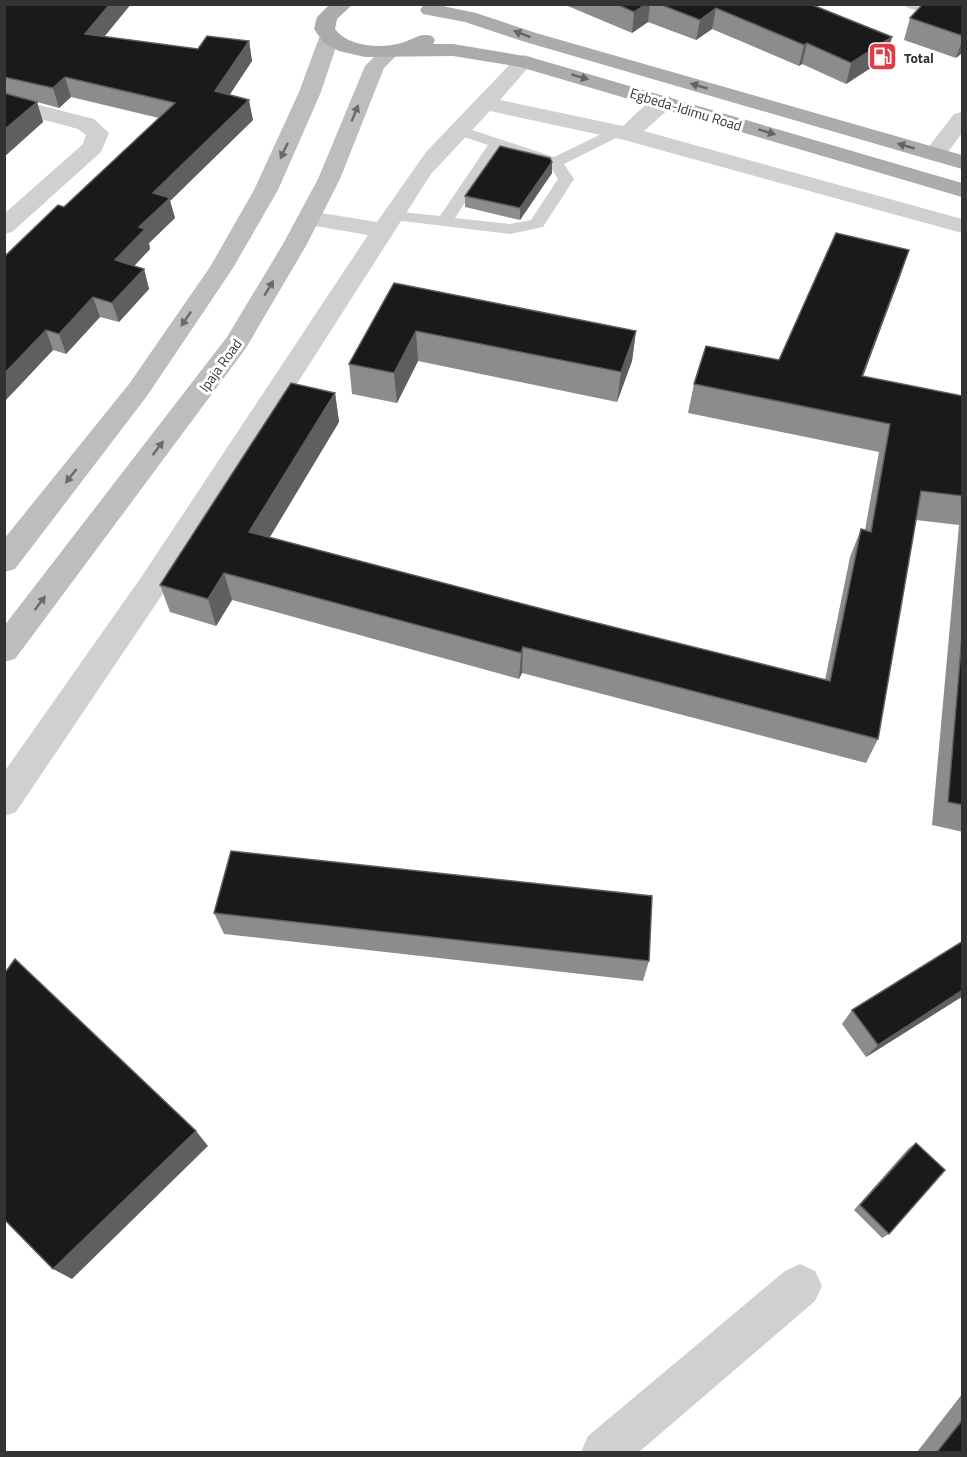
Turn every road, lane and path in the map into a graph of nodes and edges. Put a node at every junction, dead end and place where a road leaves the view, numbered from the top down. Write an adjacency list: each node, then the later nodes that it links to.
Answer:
1 (915, 4): 4 (street)
2 (334, 7): 5 (main road)
3 (426, 7): 6 (main road); 15 (main road, Egbeda-Idimu Road, one-way to 3)
4 (963, 18)
5 (330, 38): 6 (main road, Egbeda-Idimu Road); 24 (main road, one-way to 24)
6 (397, 51): 7 (main road, Egbeda-Idimu Road); 19 (main road, Ipaja Road, one-way to 6)
7 (524, 61): 9 (main road, Egbeda-Idimu Road, one-way to 9); 10 (street)
8 (4, 102): 23 (street)
9 (663, 102): 13 (street); 18 (main road, Egbeda-Idimu Road, one-way to 18)
10 (485, 103): 12 (street); 13 (street)
11 (963, 119): 15 (street)
12 (457, 130): 14 (lane); 21 (street)
13 (622, 133): 16 (lane); 22 (street)
14 (496, 144): 16 (lane); 20 (lane)
15 (934, 154): 17 (main road, Egbeda-Idimu Road)
16 (555, 162): 20 (lane)
17 (963, 162)
18 (963, 190)
19 (309, 218): 21 (street); 25 (main road, Ipaja Road, one-way to 19)
20 (444, 222): 21 (lane)
21 (388, 223): 26 (street)
22 (963, 226)
23 (4, 227)
24 (4, 561)
25 (4, 650)
26 (4, 801)
27 (800, 1286): 28 (street)
28 (604, 1452)

